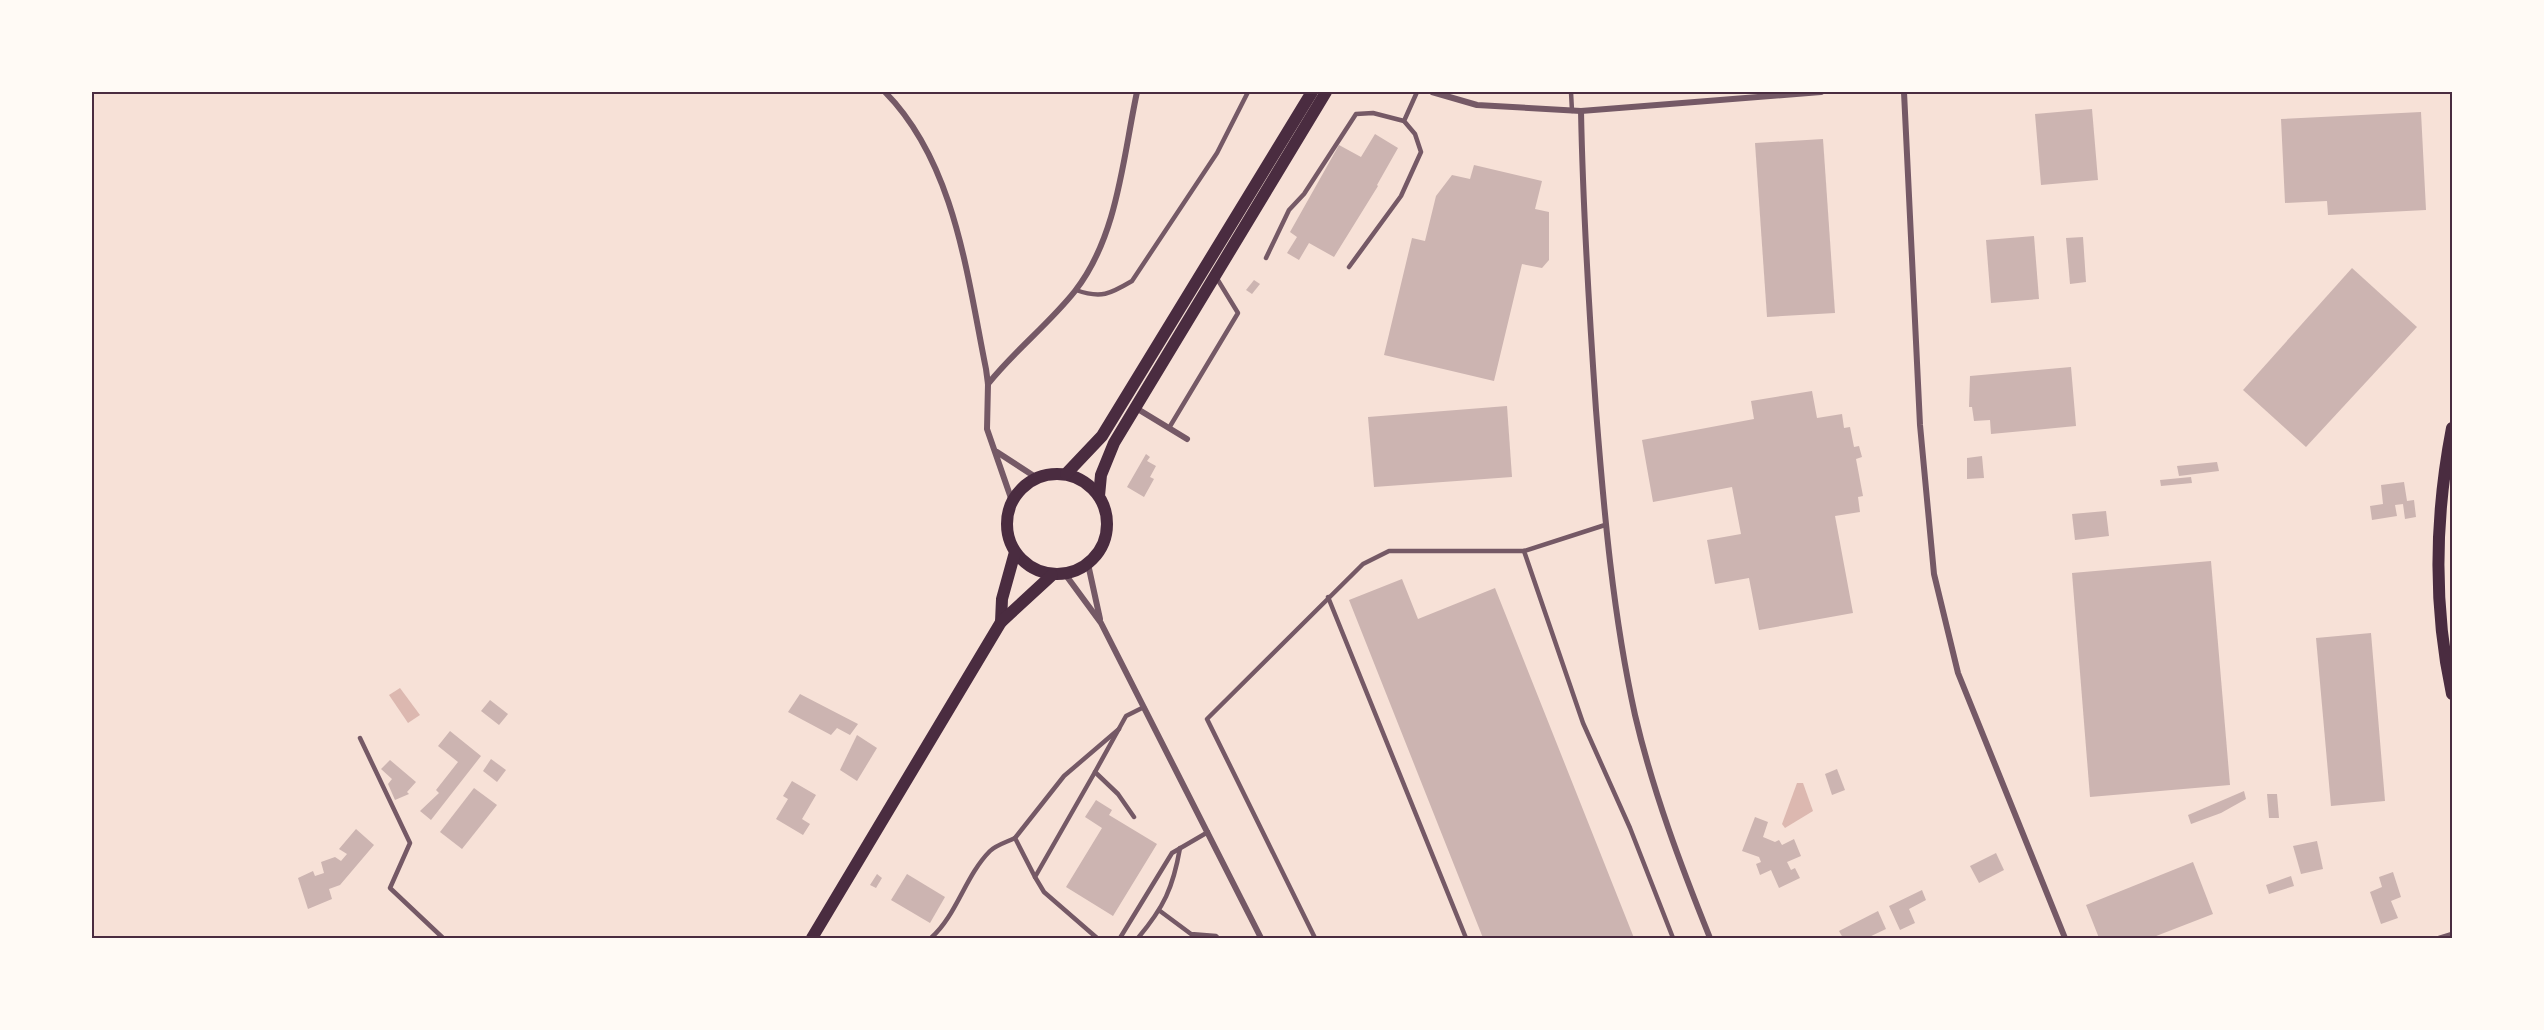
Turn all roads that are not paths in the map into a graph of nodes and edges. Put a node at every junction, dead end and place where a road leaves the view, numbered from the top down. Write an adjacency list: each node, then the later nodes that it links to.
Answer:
1 (885, 92): 18 (street)
2 (1137, 92): 17 (street)
3 (1248, 92): 17 (lane)
4 (1312, 92): 24 (main road)
5 (1326, 92): 16 (main road)
6 (1417, 92): 13 (lane)
7 (1432, 92): 11 (street)
8 (1571, 92): 11 (lane)
9 (1821, 92): 12 (street)
10 (1904, 92): 61 (street)
11 (1572, 111): 12 (street)
12 (1581, 111): 28 (street)
13 (1404, 121): 14 (lane); 15 (lane)
14 (1266, 258)
15 (1349, 267)
16 (1215, 276): 19 (main road); 20 (lane)
17 (1076, 290): 18 (street)
18 (988, 384): 23 (street)
19 (1135, 408): 20 (street); 26 (main road)
20 (1169, 428): 22 (street)
21 (2452, 428): 37 (main road)
22 (1187, 439)
23 (997, 452): 25 (street); 27 (street)
24 (1066, 474): 25 (main road); 26 (main road)
25 (1037, 478): 27 (main road)
26 (1100, 496): 31 (main road)
27 (1012, 501): 30 (main road)
28 (1605, 525): 29 (lane); 60 (street)
29 (1524, 551): 34 (lane); 59 (lane)
30 (1015, 552): 33 (main road); 35 (main road)
31 (1088, 564): 32 (main road); 36 (street)
32 (1065, 574): 33 (main road); 36 (street)
33 (1052, 575): 35 (main road)
34 (1328, 597): 57 (lane); 58 (lane)
35 (1001, 622): 50 (main road)
36 (1101, 623): 38 (street)
37 (2452, 694)
38 (1144, 707): 39 (lane); 43 (street)
39 (1119, 729): 41 (lane); 44 (lane)
40 (360, 738): 49 (lane)
41 (1095, 772): 42 (lane); 46 (lane)
42 (1134, 817)
43 (1208, 832): 45 (lane); 56 (street)
44 (1015, 838): 46 (lane); 51 (lane)
45 (1180, 848): 47 (lane); 53 (lane)
46 (1035, 877): 52 (lane)
47 (1160, 911): 54 (lane); 55 (lane)
48 (2452, 934): 62 (lane)
49 (443, 939)
50 (812, 939)
51 (932, 939)
52 (1097, 939)
53 (1120, 939)
54 (1138, 939)
55 (1218, 939)
56 (1261, 939)
57 (1315, 939)
58 (1466, 939)
59 (1673, 939)
60 (1710, 939)
61 (2065, 939)
62 (2439, 939)

